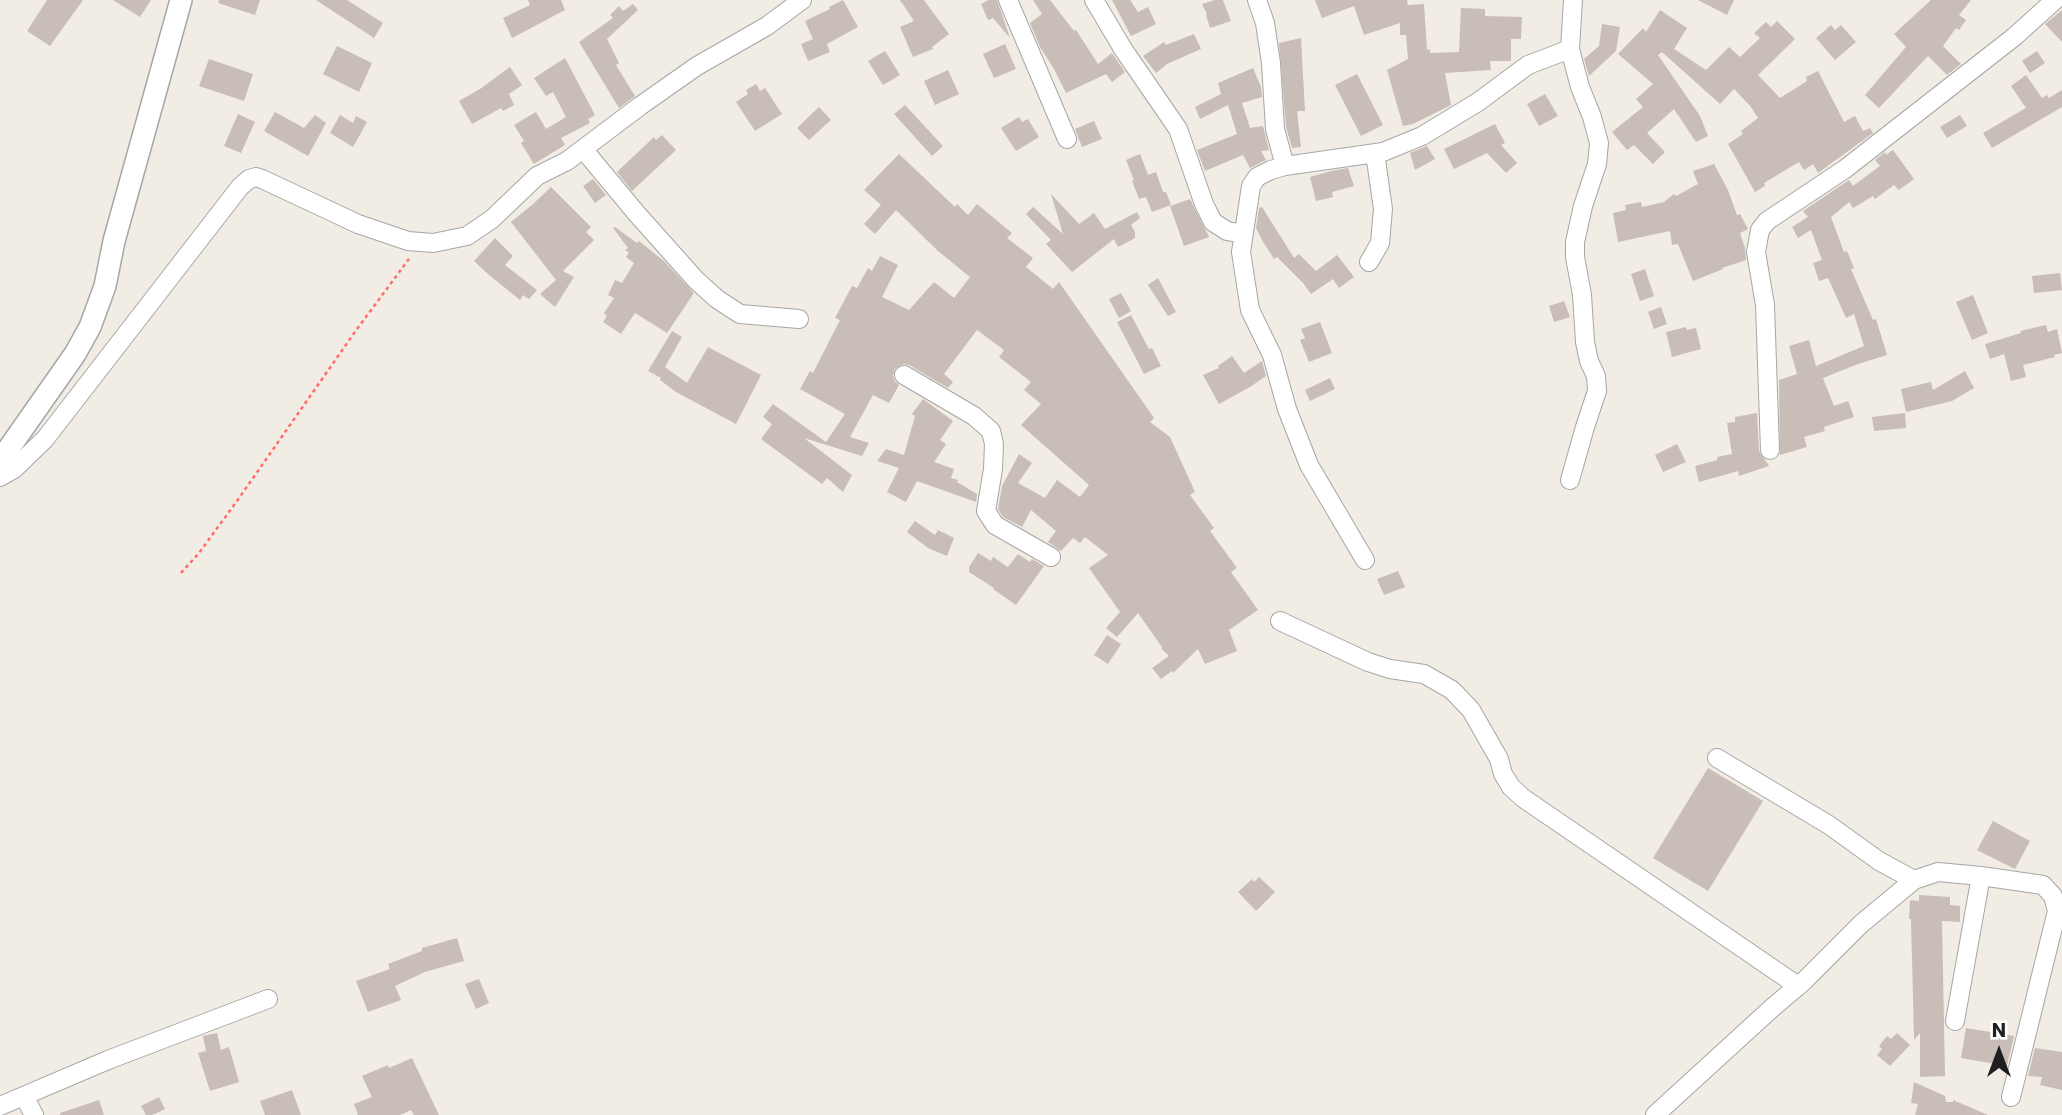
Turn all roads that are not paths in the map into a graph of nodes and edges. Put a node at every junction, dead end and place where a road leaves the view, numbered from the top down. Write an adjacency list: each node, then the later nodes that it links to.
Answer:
1 (181, 0): 18 (street)
2 (802, 0): 10 (street)
3 (1008, 0): 9 (street)
4 (1094, 0): 13 (street)
5 (1257, 0): 12 (street)
6 (1573, 0): 8 (street)
7 (2055, 0): 17 (street)
8 (1570, 49): 11 (street); 20 (street)
9 (1067, 139)
10 (583, 149): 15 (street); 19 (street)
11 (1375, 153): 12 (street); 14 (street)
12 (1284, 166): 13 (street)
13 (1243, 234): 22 (street)
14 (1369, 262)
15 (799, 319)
16 (904, 375): 21 (street)
17 (1770, 450)
18 (0, 461)
19 (0, 477)
20 (1570, 480)
21 (1051, 557)
22 (1365, 560)
23 (1280, 621): 27 (street)
24 (1717, 758): 26 (street)
25 (1981, 876): 26 (street); 29 (street); 31 (street)
26 (1914, 880): 27 (street)
27 (1798, 986): 34 (street)
28 (268, 999): 30 (street)
29 (1955, 1021)
30 (24, 1096): 32 (street); 33 (street)
31 (2011, 1097)
32 (0, 1106)
33 (34, 1115)
34 (1655, 1115)

